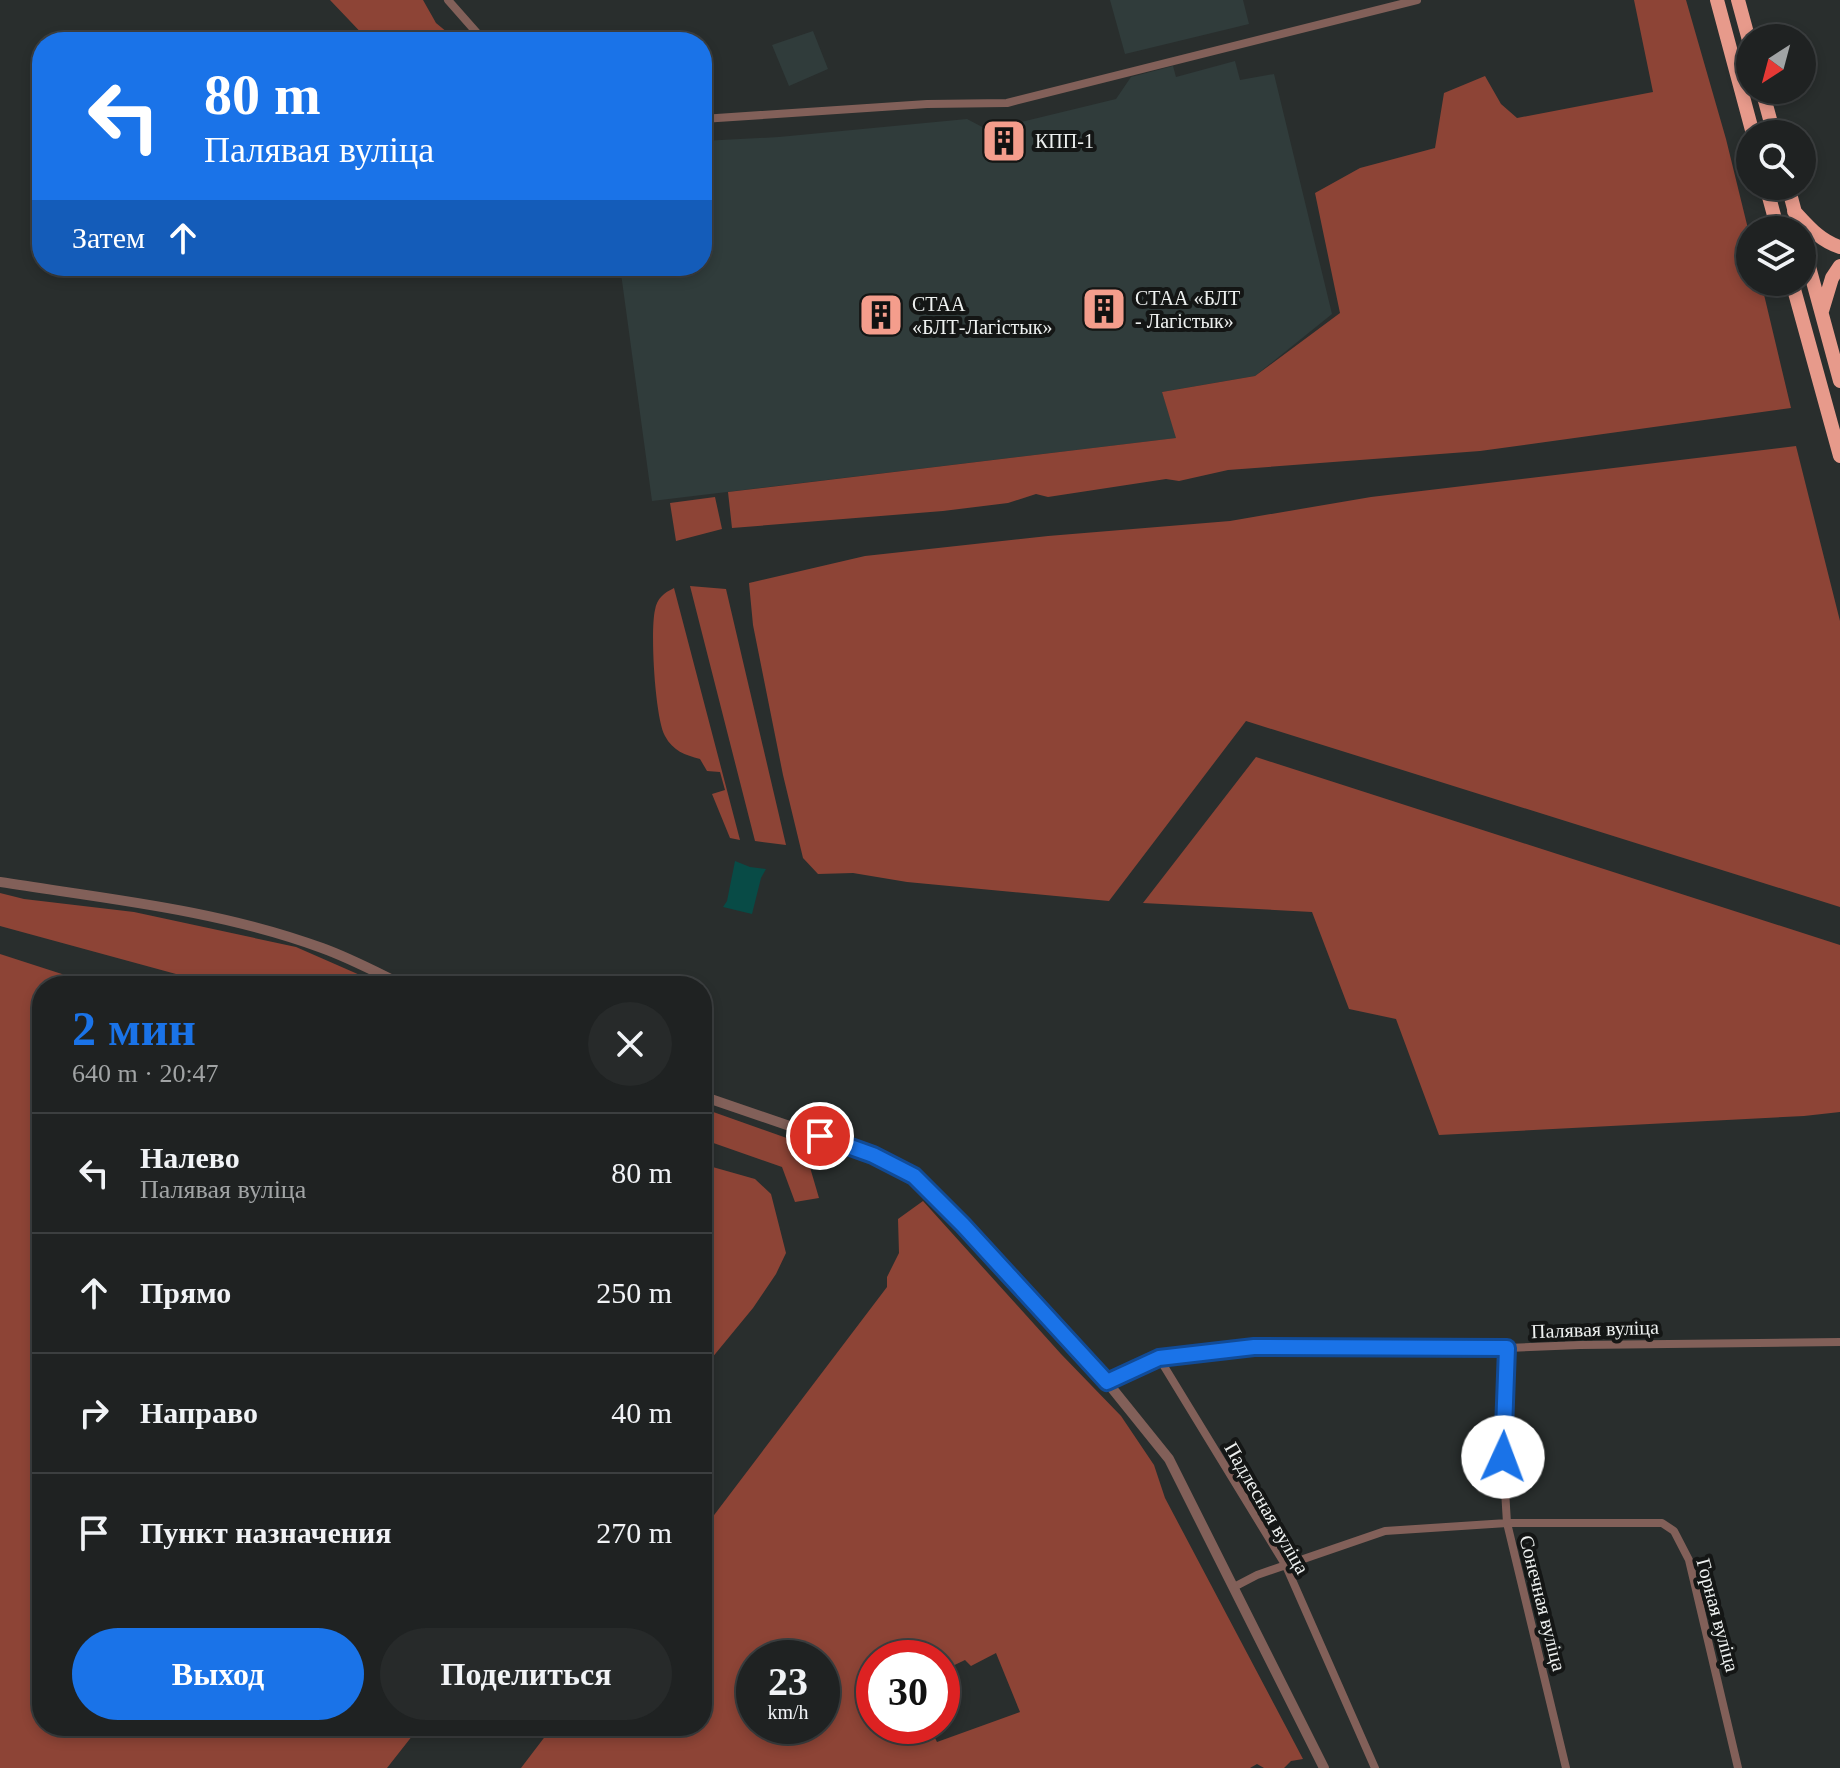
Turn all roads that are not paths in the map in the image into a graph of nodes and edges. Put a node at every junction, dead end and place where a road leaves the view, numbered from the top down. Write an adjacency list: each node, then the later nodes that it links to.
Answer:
1 (448, 0): 6 (street)
2 (1417, 0): 7 (street)
3 (1717, 0): 8 (highway)
4 (1738, 0): 5 (highway)
5 (1745, 24)
6 (476, 32)
7 (712, 118)
8 (1749, 120)
9 (1791, 200): 10 (highway)
10 (1794, 211): 11 (highway); 12 (highway)
11 (1795, 216)
12 (1840, 247)
13 (1840, 266): 16 (highway)
14 (1796, 296): 18 (highway)
15 (1816, 296): 16 (highway)
16 (1821, 315): 17 (highway)
17 (1840, 381)
18 (1840, 456)
19 (0, 882): 20 (street)
20 (383, 976)
21 (712, 1099): 25 (street)
22 (1840, 1342): 23 (street, Палявая вуліца)
23 (1507, 1348): 24 (street, Палявая вуліца); 26 (street, Сонечная вуліца)
24 (1159, 1358): 25 (street, Палявая вуліца); 27 (street, Падлесная вуліца)
25 (1107, 1382): 28 (street)
26 (1507, 1523): 27 (street, Горная вуліца); 31 (street, Сонечная вуліца); 32 (street, Горная вуліца)
27 (1286, 1566): 28 (street, Горная вуліца); 30 (street, Падлесная вуліца)
28 (1234, 1587): 29 (street)
29 (1324, 1768)
30 (1375, 1768)
31 (1566, 1768)
32 (1738, 1768)

